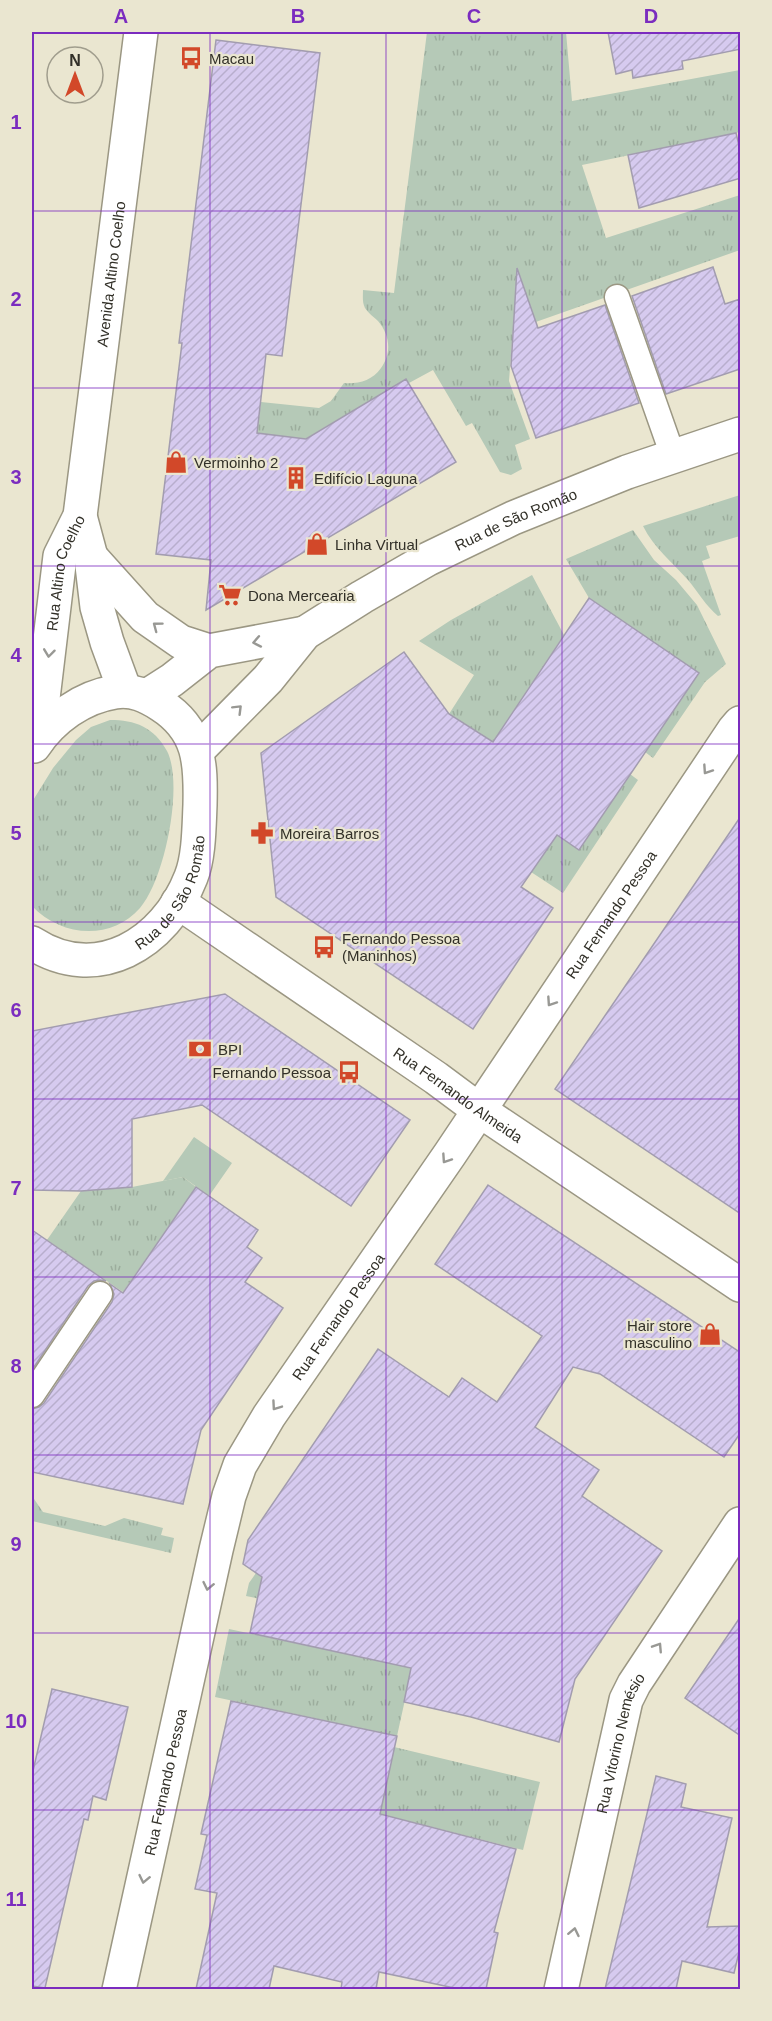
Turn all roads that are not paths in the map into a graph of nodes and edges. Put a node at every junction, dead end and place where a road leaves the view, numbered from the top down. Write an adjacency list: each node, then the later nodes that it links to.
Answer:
1 (141, 32): 5 (street, Avenida Altino Coelho)
2 (617, 297): 4 (lane)
3 (741, 434): 4 (street, Rua de São Romão)
4 (673, 456): 7 (street, Rua de São Romão)
5 (80, 516): 6 (street, Rua Altino Coelho); 11 (street, Rua Altino Coelho, one-way to 11)
6 (91, 557): 8 (street, one-way to 6); 9 (street, Rua Altino Coelho)
7 (305, 633): 8 (street, Rua de São Romão, one-way to 8); 12 (street, Rua de São Romão, one-way to 7)
8 (209, 651): 9 (street, Rua de São Romão)
9 (136, 693): 11 (street, Rua de São Romão); 12 (street, Rua de São Romão)
10 (741, 723): 15 (street, Rua Fernando Pessoa, one-way to 15)
11 (35, 745)
12 (197, 751): 13 (street, Rua de São Romão)
13 (178, 902): 14 (street, Rua de São Romão); 15 (street, Rua Fernando Almeida)
14 (39, 955)
15 (479, 1110): 16 (street, Rua Fernando Almeida); 20 (street, Rua Fernando Pessoa, one-way to 20)
16 (741, 1285)
17 (100, 1294): 18 (lane)
18 (32, 1395)
19 (741, 1524): 21 (street, Rua Vitorino Nemésio, one-way to 19)
20 (119, 1989)
21 (561, 1989)

